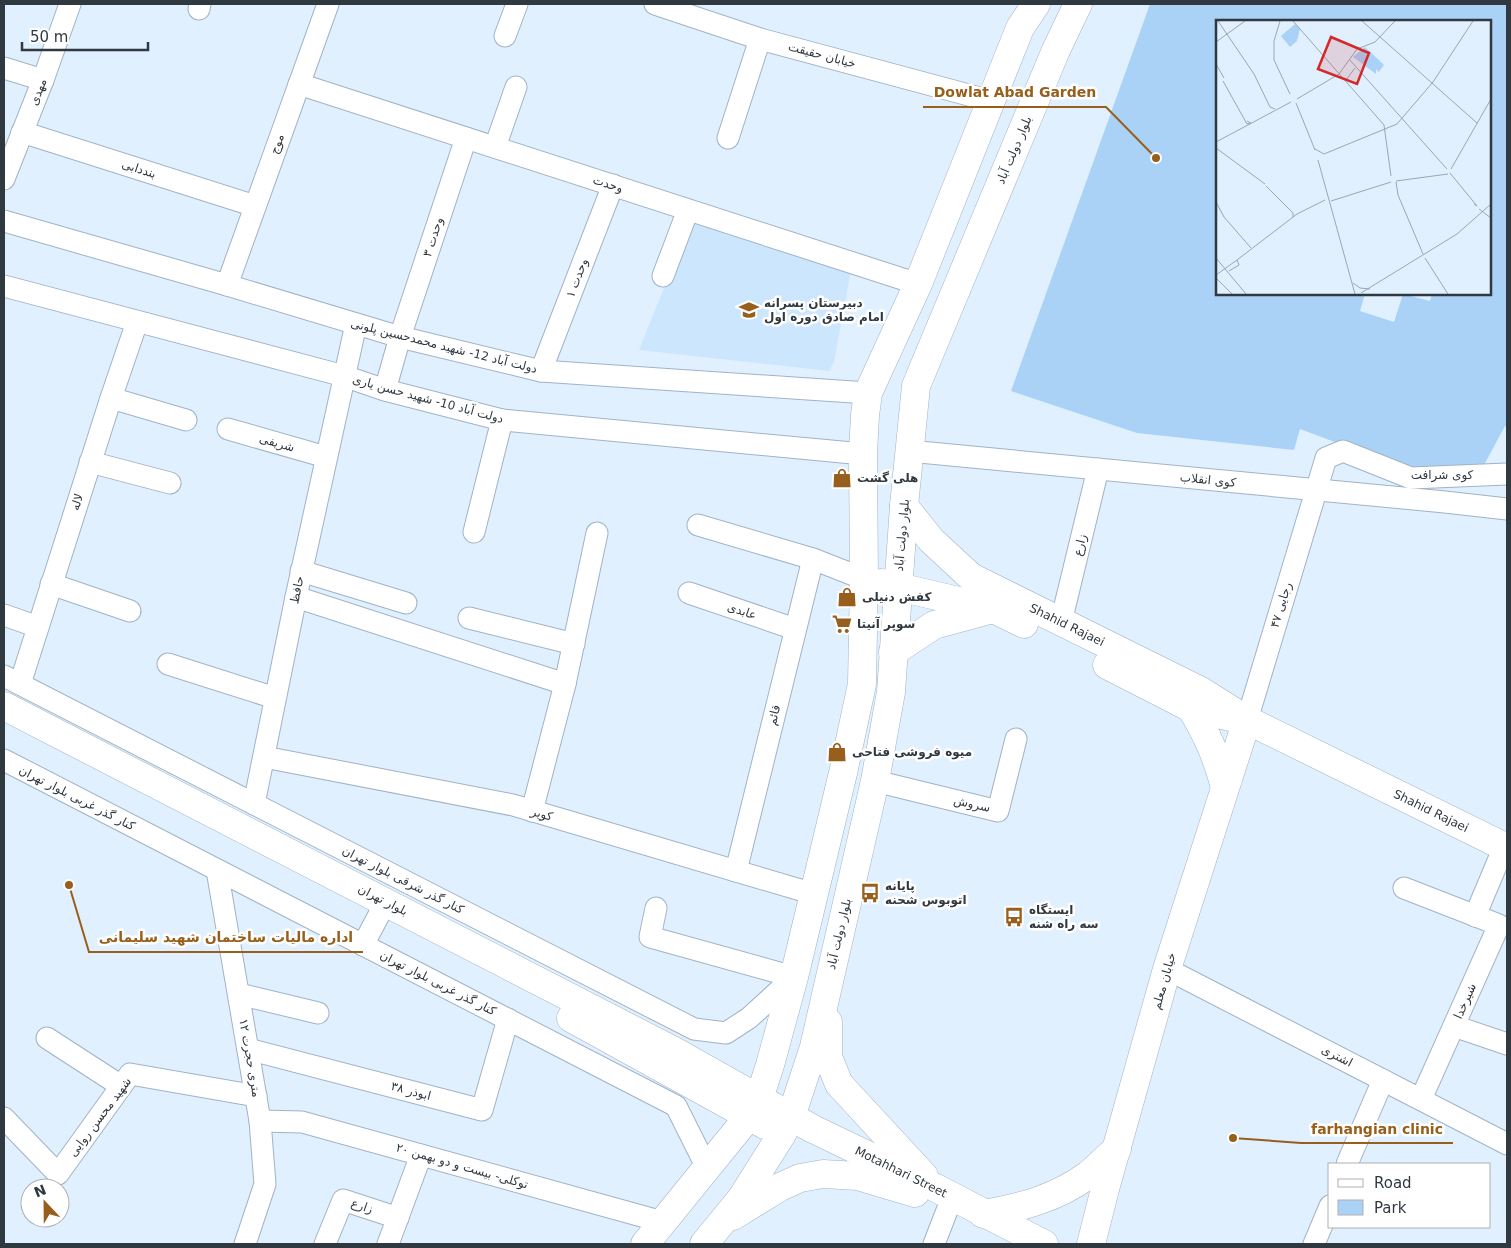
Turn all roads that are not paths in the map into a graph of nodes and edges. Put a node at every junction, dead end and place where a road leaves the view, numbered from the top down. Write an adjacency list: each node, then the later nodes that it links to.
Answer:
1 (70, 4): 11 (street, مهدی)
2 (328, 4): 12 (street, موج)
3 (517, 4): 8 (street)
4 (655, 4): 9 (street, خیابان حقیقت)
5 (1036, 4): 7 (main road)
6 (1078, 4): 39 (main road, بلوار دولت آباد)
7 (1022, 16): 14 (main road)
8 (506, 36)
9 (760, 38): 14 (street, خیابان حقیقت); 17 (street)
10 (4, 68): 11 (street)
11 (43, 80): 15 (street, مهدی)
12 (299, 84): 16 (street, وحدت); 21 (street, موج)
13 (516, 87): 18 (street)
14 (991, 100): 26 (main road)
15 (22, 132): 19 (street, مهدی); 21 (street, بنددابی)
16 (466, 138): 18 (street, وحدت); 30 (street, وحدت ۳)
17 (728, 138)
18 (495, 147): 20 (street, وحدت)
19 (4, 179)
20 (612, 185): 22 (street, وحدت); 31 (street, وحدت ۱)
21 (255, 206): 25 (street, موج)
22 (688, 210): 24 (street); 26 (street, وحدت)
23 (4, 221): 25 (street, دولت آباد 12- شهید محمدحسین پلونی)
24 (663, 276)
25 (227, 284): 29 (street, دولت آباد 12- شهید محمدحسین پلونی)
26 (918, 284): 34 (main road)
27 (4, 286): 28 (street, دولت آباد 10- شهید حسن یاری)
28 (137, 322): 32 (street, دولت آباد 10- شهید حسن یاری); 35 (street, لاله)
29 (356, 324): 30 (street, دولت آباد 12- شهید محمدحسین پلونی); 32 (street, حافظ)
30 (400, 337): 31 (street, دولت آباد 12- شهید محمدحسین پلونی); 33 (street, وحدت ۳)
31 (541, 371): 34 (street, دولت آباد 12- شهید محمدحسین پلونی)
32 (344, 376): 33 (street, دولت آباد 10- شهید حسن یاری); 41 (street, حافظ)
33 (385, 390): 37 (street, دولت آباد 10- شهید حسن یاری)
34 (868, 393): 40 (main road)
35 (111, 398): 36 (street); 42 (street, لاله)
36 (186, 420)
37 (502, 420): 40 (street, دولت آباد 10- شهید حسن یاری); 50 (street)
38 (228, 429): 41 (street, شریفی)
39 (909, 451): 43 (street, کوی انقلاب); 47 (main road, بلوار دولت آباد)
40 (863, 454): 54 (main road)
41 (326, 457): 53 (street, حافظ)
42 (90, 462): 45 (street); 55 (street, لاله)
43 (1098, 469): 46 (street, کوی انقلاب); 64 (street, زارع)
44 (1507, 474): 46 (street, کوی شرافت)
45 (170, 483)
46 (1316, 490): 48 (street, کوی انقلاب); 75 (street, رجایی ۴۷)
47 (904, 506): 56 (main road, بلوار دولت آباد); 64 (main road, Shahid Rajaei)
48 (1507, 509)
49 (698, 525): 52 (street)
50 (474, 532)
51 (597, 533): 67 (street)
52 (813, 559): 54 (street); 66 (street, قائم)
53 (301, 571): 58 (street, حافظ); 59 (street)
54 (864, 579): 56 (main road, Shahid Rajaei); 88 (main road)
55 (52, 584): 61 (street); 65 (street, لاله)
56 (897, 588): 60 (main road, Shahid Rajaei); 68 (main road, بلوار دولت آباد)
57 (688, 593): 66 (street, عابدی)
58 (296, 597): 71 (street); 72 (street, حافظ)
59 (406, 603)
60 (993, 609): 68 (main road); 74 (main road, Shahid Rajaei)
61 (130, 611)
62 (4, 615): 65 (street)
63 (469, 618): 67 (street)
64 (1061, 622): 75 (main road, Shahid Rajaei)
65 (38, 627): 70 (street, لاله)
66 (795, 629): 86 (street, قائم)
67 (574, 644): 71 (street)
68 (893, 652): 80 (main road, بلوار دولت آباد)
69 (168, 664): 72 (street)
70 (12, 680): 82 (street, کنار گذر شرقی بلوار تهران)
71 (565, 684): 83 (street)
72 (275, 698): 78 (street, حافظ)
73 (4, 706): 98 (main road, بلوار تهران)
74 (1190, 708): 75 (main road, Shahid Rajaei); 81 (main road)
75 (1247, 720): 81 (main road, خیابان معلم); 84 (main road, Shahid Rajaei)
76 (4, 723): 90 (main road, بلوار تهران)
77 (1016, 739): 80 (street, سروش)
78 (264, 757): 82 (street, حافظ); 83 (street, کویر)
79 (4, 760): 85 (street, کنار گذر غربی بلوار تهران)
80 (875, 782): 96 (main road, بلوار دولت آباد)
81 (1225, 787): 93 (main road, خیابان معلم)
82 (254, 804): 94 (street, کنار گذر شرقی بلوار تهران)
83 (532, 811): 86 (street, کویر)
84 (1506, 847): 91 (street)
85 (217, 870): 92 (street, کنار گذر غربی بلوار تهران); 97 (street, ۱۲ متری حجرت)
86 (736, 871): 88 (street, کویر)
87 (1404, 888): 91 (street, شیرخدا)
88 (814, 894): 95 (main road)
89 (656, 908): 95 (street)
90 (380, 913): 92 (street); 109 (main road, بلوار تهران)
91 (1475, 916): 101 (street, شیرخدا)
92 (363, 945): 100 (street, کنار گذر غربی بلوار تهران)
93 (1167, 969): 105 (street, اشتری); 114 (main road, خیابان معلم)
94 (588, 975): 95 (street, کنار گذر شرقی بلوار تهران); 98 (street)
95 (794, 977): 109 (main road)
96 (828, 982): 112 (main road, بلوار دولت آباد); 118 (main road)
97 (239, 994): 99 (street); 104 (street, ۱۲ متری حجرت)
98 (575, 1000): 109 (main road, بلوار تهران)
99 (318, 1013)
100 (508, 1019): 104 (street, ۳۸ ابوذر); 117 (street, کنار گذر غربی بلوار تهران)
101 (1454, 1026): 103 (street); 108 (street, شیرخدا)
102 (47, 1038): 106 (street)
103 (1507, 1044)
104 (248, 1049): 107 (street, ۱۲ متری حجرت)
105 (1382, 1080): 108 (street, اشتری); 116 (street)
106 (121, 1086): 107 (street, شهید محسن روایی); 110 (street, شهید محسن روایی)
107 (256, 1096): 111 (street, ۱۲ متری حجرت)
108 (1421, 1099): 113 (street, اشتری)
109 (754, 1108): 112 (main road, Motahhari Street); 117 (main road)
110 (4, 1118)
111 (260, 1121): 115 (street, توکلی- بیست و دو بهمن ۲۰); 124 (street, ۱۲ متری حجرت)
112 (786, 1126): 118 (main road, Motahhari Street); 123 (main road, بلوار دولت آباد)
113 (1507, 1144)
114 (1117, 1149): 120 (main road); 131 (main road, خیابان معلم)
115 (421, 1155): 121 (street); 122 (street, توکلی- بیست و دو بهمن ۲۰)
116 (1347, 1163)
117 (707, 1168): 122 (main road)
118 (938, 1198): 120 (main road, Motahhari Street); 123 (main road); 128 (street); 129 (main road, Motahhari Street)
119 (1328, 1211): 132 (street)
120 (983, 1214): 130 (main road, Motahhari Street)
121 (398, 1218): 125 (street, زارع); 126 (street)
122 (663, 1222): 127 (main road)
123 (711, 1235)
124 (245, 1244)
125 (326, 1244)
126 (388, 1244)
127 (645, 1244)
128 (934, 1244)
129 (1017, 1244)
130 (1044, 1244)
131 (1091, 1244)
132 (1314, 1244)

